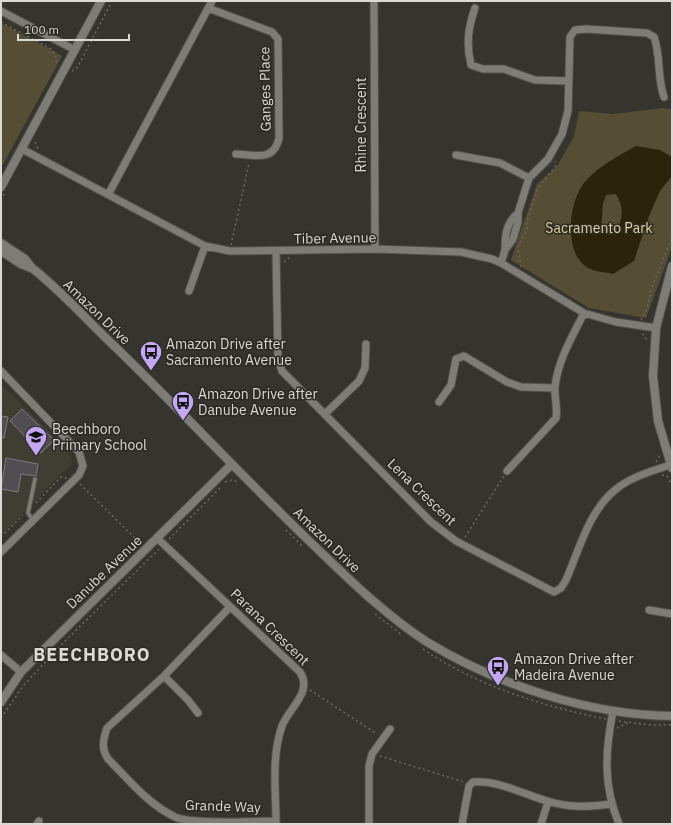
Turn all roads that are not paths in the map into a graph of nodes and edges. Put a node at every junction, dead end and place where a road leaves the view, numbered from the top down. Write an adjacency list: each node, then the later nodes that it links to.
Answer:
1 (101, 1): 7 (street)
2 (212, 1): 4 (street)
3 (374, 1): 18 (street, Rhine Crescent)
4 (208, 8): 11 (street, Ganges Place); 15 (street)
5 (475, 8): 8 (street)
6 (1, 11): 7 (street)
7 (75, 50): 10 (street)
8 (568, 81): 9 (street); 13 (street)
9 (664, 97)
10 (22, 148): 14 (street); 15 (street, Tiber Avenue)
11 (236, 154)
12 (456, 155): 13 (street)
13 (529, 178): 21 (street)
14 (4, 187)
15 (109, 193): 17 (street, Tiber Avenue)
16 (1, 243): 23 (street, Amazon Drive)
17 (205, 246): 20 (street, Tiber Avenue); 24 (street)
18 (375, 249): 20 (street, Tiber Avenue); 21 (street, Tiber Avenue)
19 (1, 251): 23 (street, Amazon Drive)
20 (276, 252): 31 (street, Lena Crescent)
21 (501, 263): 25 (street, Tiber Avenue)
22 (672, 266): 26 (street)
23 (32, 268): 32 (street, Amazon Drive)
24 (189, 291)
25 (584, 313): 26 (street, Tiber Avenue); 29 (street)
26 (656, 328): 33 (street)
27 (366, 344): 31 (street)
28 (1, 371): 36 (street)
29 (555, 388): 30 (street); 34 (street)
30 (439, 402)
31 (325, 414): 33 (street, Lena Crescent)
32 (231, 465): 37 (street, Danube Avenue); 47 (street, Amazon Drive)
33 (671, 466)
34 (507, 471)
35 (35, 479): 36 (lane)
36 (33, 520): 38 (street)
37 (161, 542): 39 (street, Parana Crescent); 43 (street, Danube Avenue)
38 (1, 552)
39 (230, 607): 44 (street, Grande Way); 52 (street, Parana Crescent)
40 (649, 610): 41 (street)
41 (672, 614)
42 (1, 655): 43 (street)
43 (21, 672): 45 (street, Danube Avenue)
44 (164, 676): 46 (street); 52 (street, Grande Way)
45 (1, 702)
46 (198, 713)
47 (612, 715): 48 (street, Amazon Drive); 51 (street)
48 (672, 716)
49 (390, 729): 53 (street)
50 (548, 802): 51 (street); 54 (street); 55 (street)
51 (611, 804): 56 (street)
52 (276, 823)
53 (369, 824)
54 (462, 824)
55 (541, 824)
56 (619, 824)

